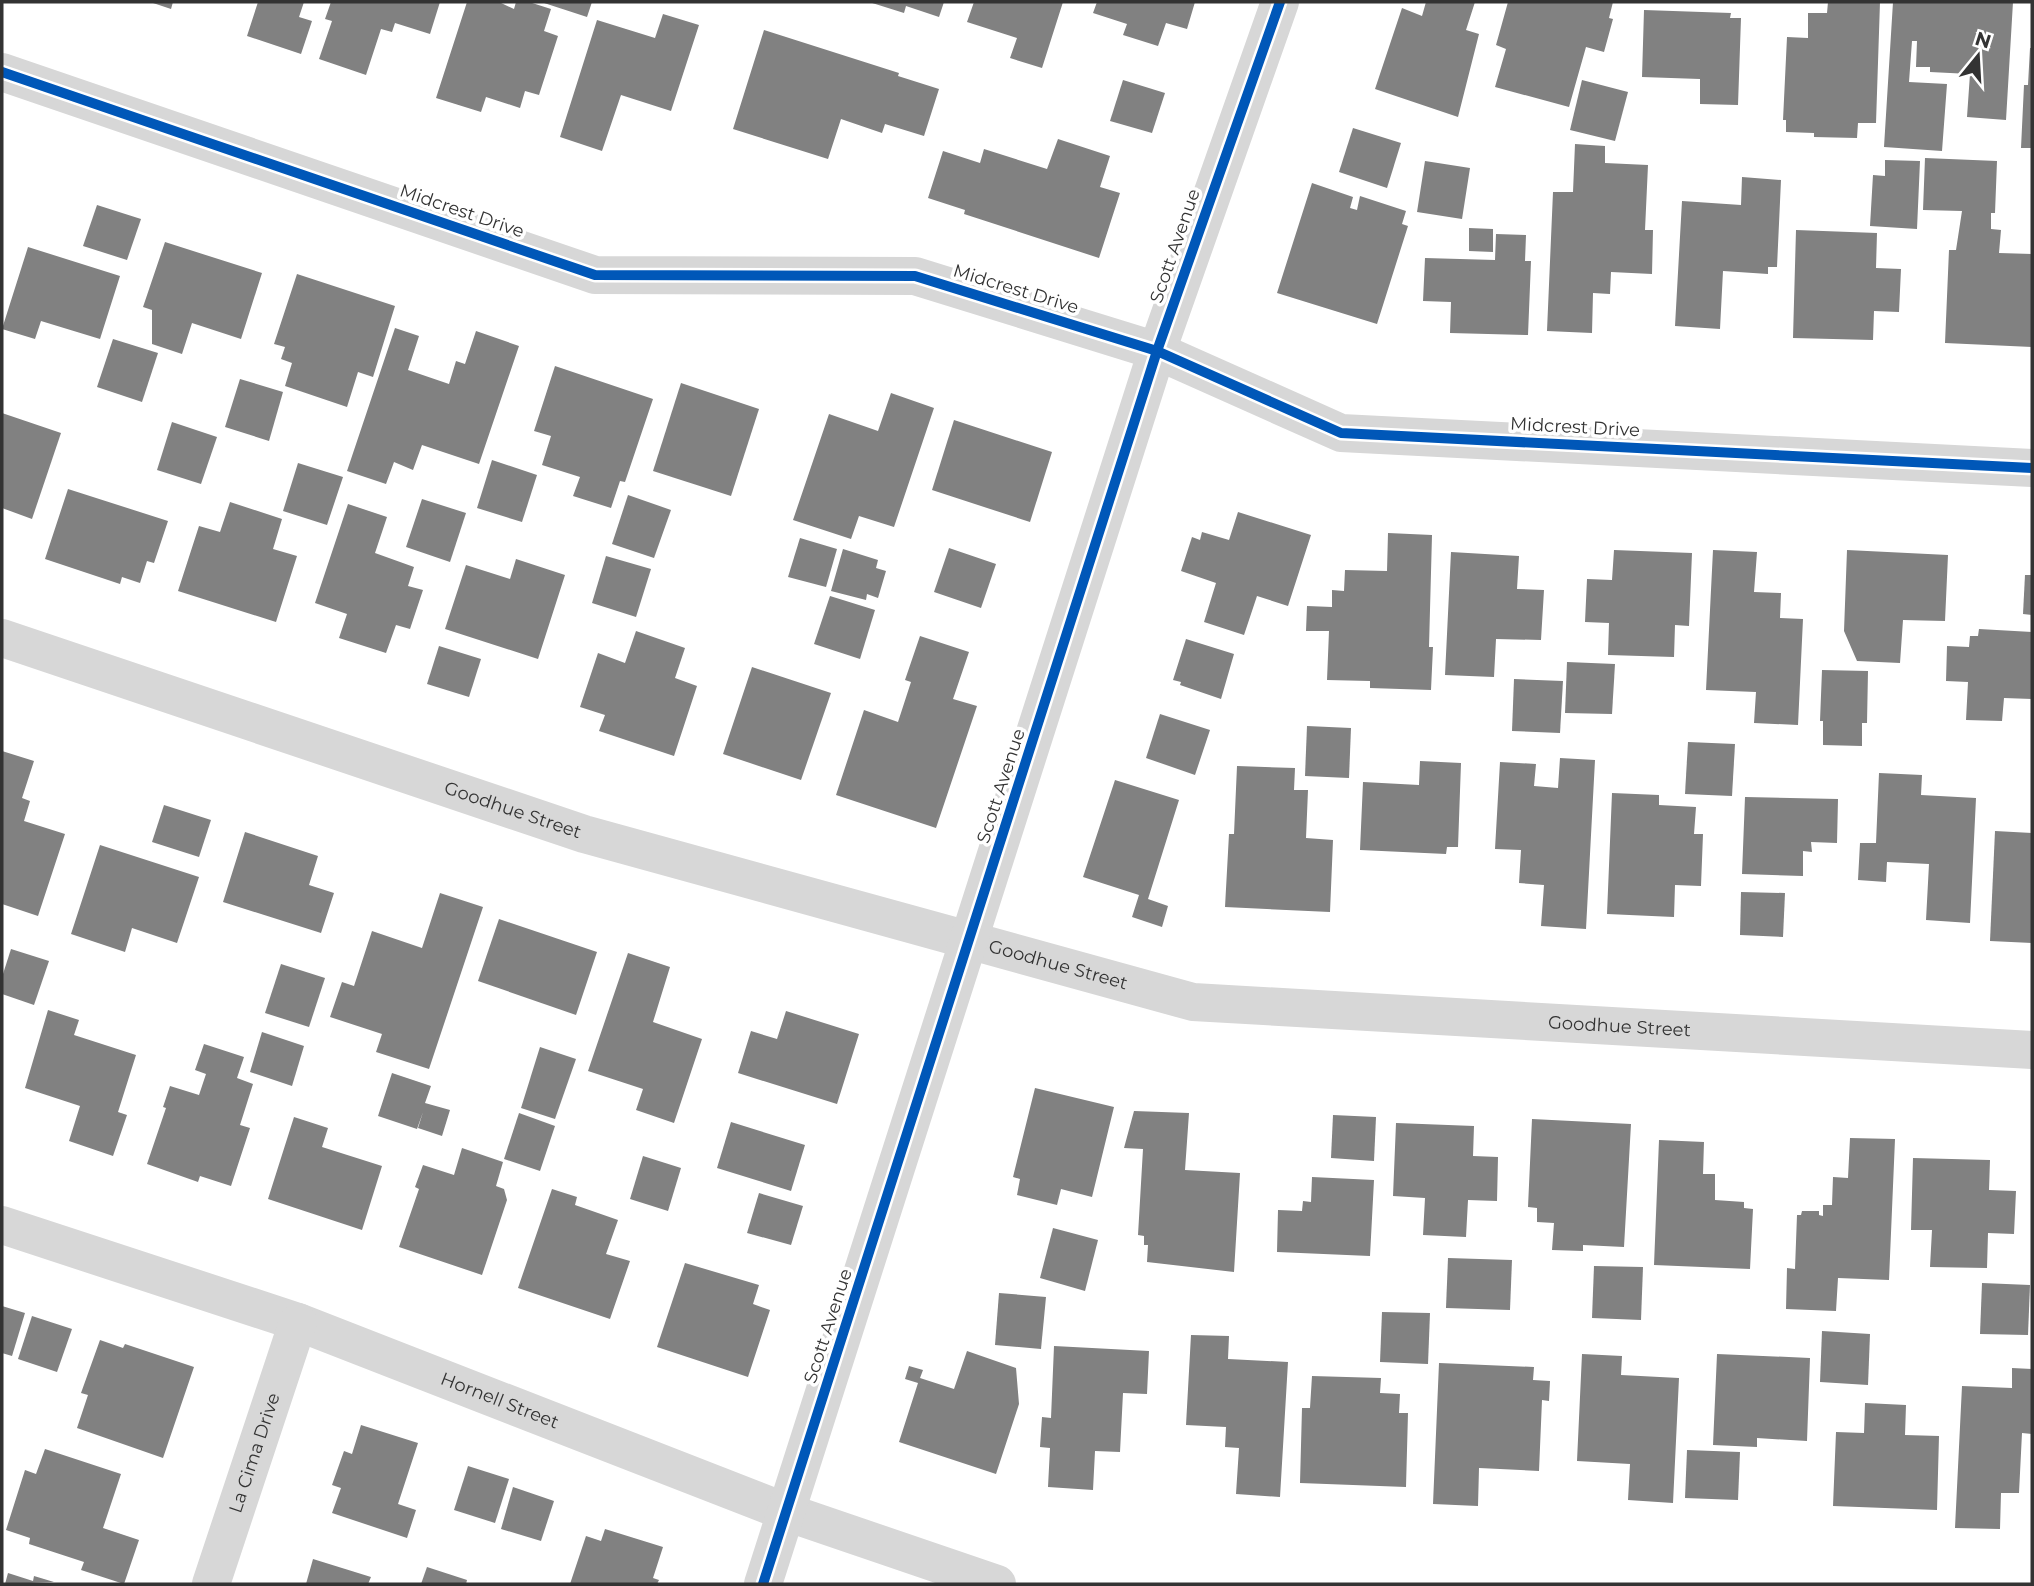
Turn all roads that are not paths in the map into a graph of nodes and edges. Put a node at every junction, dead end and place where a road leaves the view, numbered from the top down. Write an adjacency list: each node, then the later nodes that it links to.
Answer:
1 (1280, 2): 3 (street, Scott Avenue)
2 (2, 72): 3 (street, Midcrest Drive)
3 (1157, 351): 4 (street, Midcrest Drive); 6 (street, Scott Avenue)
4 (2032, 468)
5 (2, 639): 6 (street, Goodhue Street)
6 (971, 938): 7 (street, Goodhue Street); 10 (street, Scott Avenue)
7 (2032, 1050)
8 (2, 1226): 9 (street, Hornell Street)
9 (298, 1322): 10 (street, Hornell Street); 11 (street, La Cima Drive)
10 (786, 1512): 12 (street, Scott Avenue); 13 (street, Hornell Street)
11 (211, 1584)
12 (763, 1584)
13 (997, 1584)

